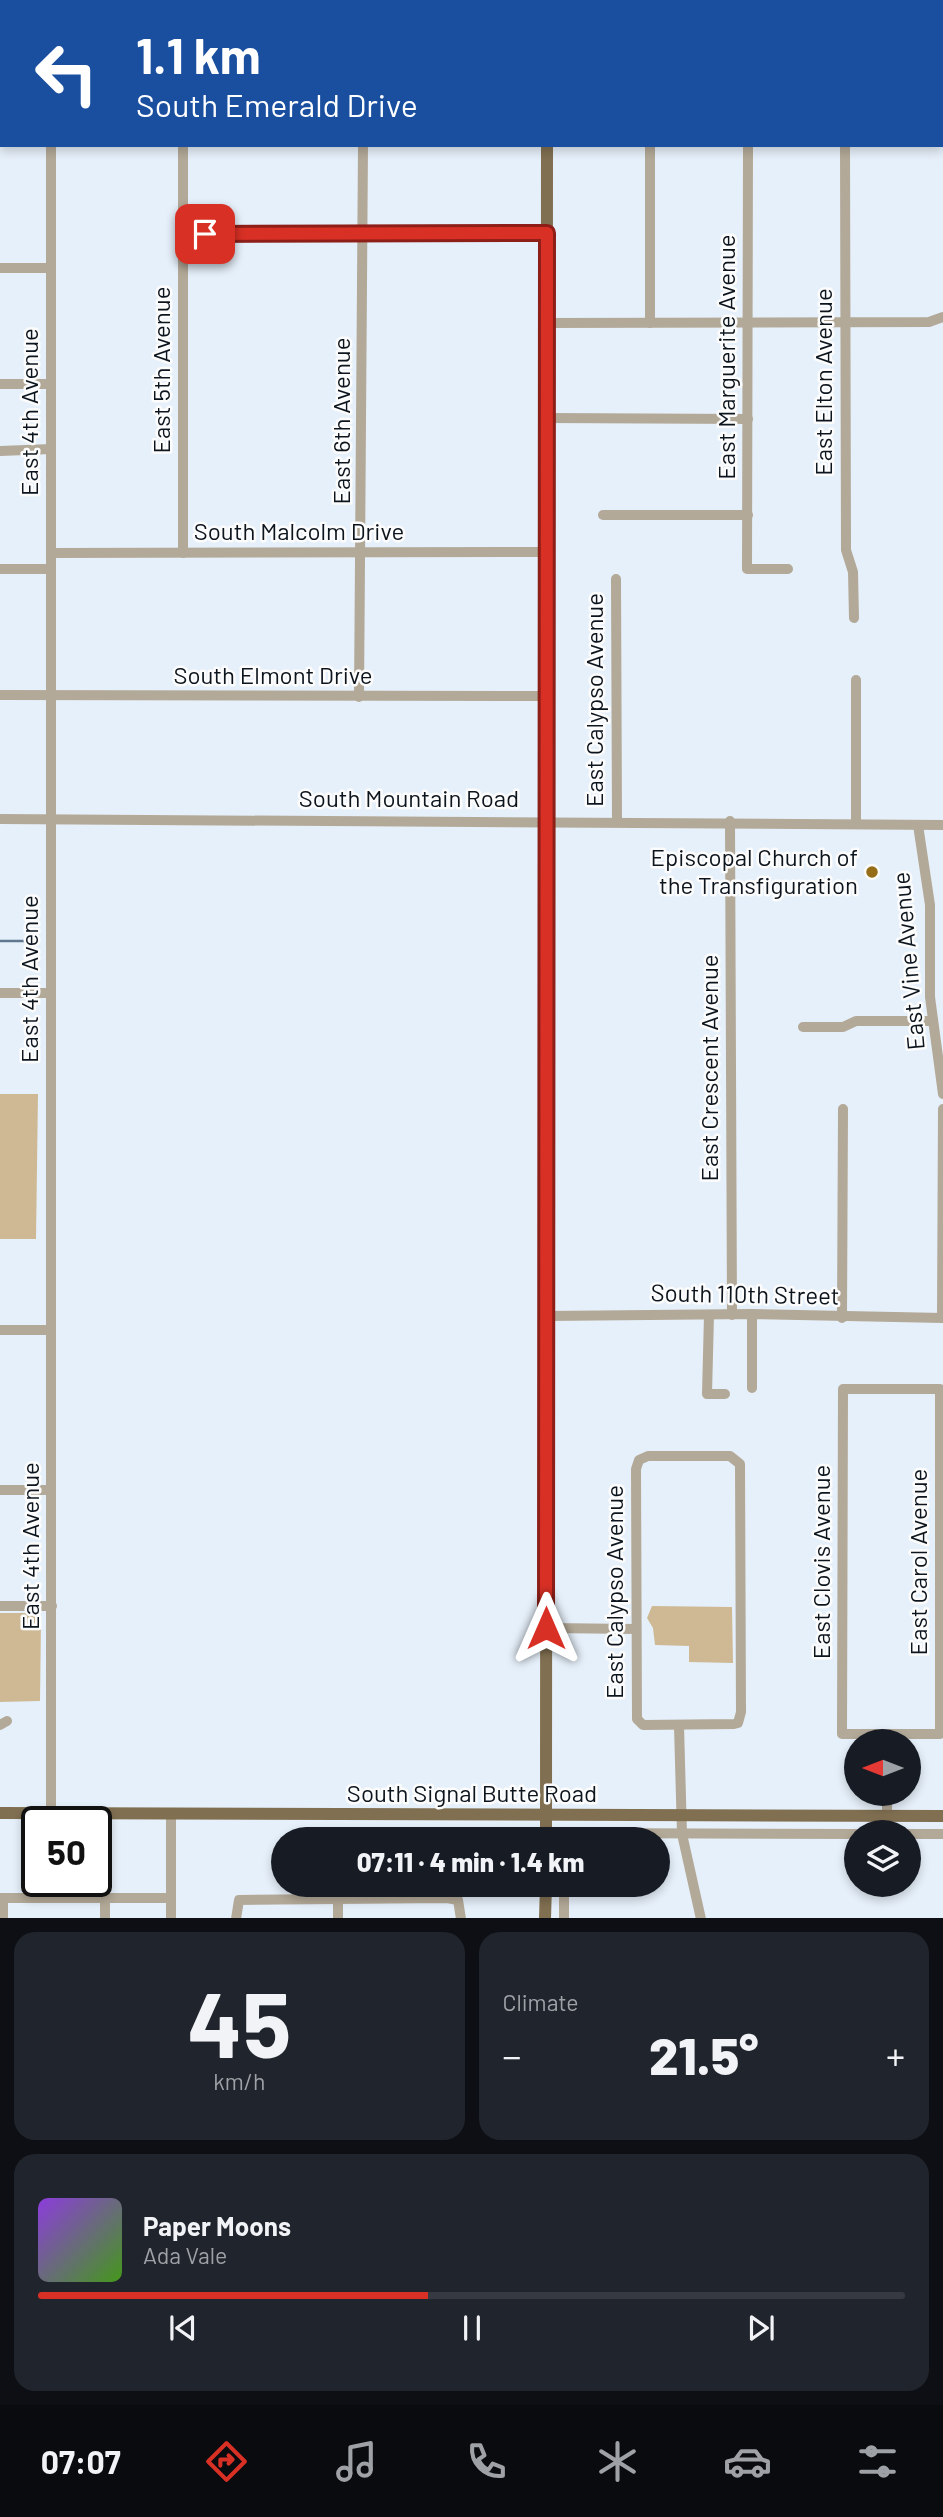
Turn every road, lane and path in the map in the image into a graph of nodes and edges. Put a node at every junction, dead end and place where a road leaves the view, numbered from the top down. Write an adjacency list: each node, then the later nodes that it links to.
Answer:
1 (51, 147): 12 (street, East 4th Avenue)
2 (183, 147): 9 (street, East 5th Avenue)
3 (363, 147): 10 (street, East 6th Avenue)
4 (547, 147): 8 (main road)
5 (650, 147): 15 (street)
6 (748, 147): 16 (street, East Marguerite Avenue)
7 (845, 147): 17 (street, East Elton Avenue)
8 (547, 233): 10 (street); 14 (main road)
9 (183, 234): 10 (street); 28 (street, East 5th Avenue)
10 (364, 235): 29 (street, East 6th Avenue)
11 (0, 268): 12 (street)
12 (51, 268): 19 (street, East 4th Avenue)
13 (943, 317): 17 (street)
14 (547, 323): 15 (street); 20 (main road)
15 (650, 323): 16 (street)
16 (748, 323): 17 (street); 21 (street, East Marguerite Avenue)
17 (845, 323): 34 (street, East Elton Avenue)
18 (0, 384): 19 (street)
19 (51, 384): 22 (street, East 4th Avenue)
20 (547, 418): 21 (street); 26 (main road)
21 (748, 419): 25 (street, East Marguerite Avenue)
22 (51, 449): 23 (street); 27 (street, East 4th Avenue)
23 (0, 451)
24 (603, 515): 25 (street)
25 (748, 515): 32 (street, East Marguerite Avenue)
26 (547, 552): 29 (street, South Malcolm Drive); 38 (main road)
27 (51, 553): 28 (street, South Malcolm Drive); 31 (street, East 4th Avenue)
28 (183, 553): 29 (street, South Malcolm Drive)
29 (362, 553): 39 (street, East 6th Avenue)
30 (0, 569): 31 (street)
31 (51, 569): 37 (street, East 4th Avenue)
32 (788, 569)
33 (616, 579): 43 (street, East Calypso Avenue)
34 (853, 618)
35 (856, 680): 45 (street)
36 (0, 695): 37 (street, South Elmont Drive)
37 (51, 695): 39 (street, South Elmont Drive); 41 (street, East 4th Avenue)
38 (547, 696): 39 (street, South Elmont Drive); 42 (main road)
39 (359, 697)
40 (0, 819): 41 (street, South Mountain Road)
41 (51, 819): 42 (street, South Mountain Road); 49 (street, East 4th Avenue)
42 (546, 820): 43 (street, South Mountain Road); 58 (main road)
43 (617, 821): 44 (street, South Mountain Road)
44 (730, 821): 45 (street, South Mountain Road); 57 (street, East Crescent Avenue)
45 (856, 823): 46 (street, South Mountain Road)
46 (918, 825): 47 (street, South Mountain Road); 50 (street, East Vine Avenue)
47 (943, 825)
48 (0, 993): 49 (street)
49 (51, 993): 62 (street, East 4th Avenue)
50 (933, 1021): 51 (street); 52 (street, East Vine Avenue)
51 (803, 1027)
52 (943, 1094)
53 (843, 1109): 59 (street)
54 (943, 1109): 60 (street)
55 (752, 1314): 57 (street, South 110th Street); 59 (street, South 110th Street); 63 (street)
56 (709, 1315): 57 (street, South 110th Street); 58 (street, South 110th Street); 65 (street)
57 (732, 1315)
58 (546, 1316): 71 (main road)
59 (842, 1318): 60 (street, South 110th Street)
60 (942, 1318)
61 (0, 1330): 62 (street)
62 (51, 1330): 67 (street, East 4th Avenue)
63 (752, 1388)
64 (843, 1389): 68 (street, East Carol Avenue); 74 (street, East Clovis Avenue)
65 (725, 1394)
66 (0, 1490): 67 (street)
67 (51, 1490): 70 (street, East 4th Avenue)
68 (942, 1562): 75 (street, East Carol Avenue)
69 (0, 1606): 70 (street)
70 (52, 1606): 76 (street, East 4th Avenue)
71 (546, 1628): 72 (street); 82 (main road)
72 (636, 1629): 73 (street, East Calypso Avenue); 73 (street, East Calypso Avenue)
73 (679, 1726): 83 (street)
74 (844, 1734)
75 (921, 1735)
76 (51, 1806)
77 (887, 1806): 84 (street)
78 (0, 1813): 79 (main road, South Signal Butte Road)
79 (21, 1813)
80 (112, 1814): 81 (main road, South Signal Butte Road)
81 (171, 1814): 82 (main road, South Signal Butte Road); 95 (street)
82 (546, 1815): 83 (main road, South Signal Butte Road); 86 (main road)
83 (681, 1815): 84 (main road, South Signal Butte Road); 88 (street)
84 (887, 1815): 85 (main road, South Signal Butte Road)
85 (943, 1816)
86 (546, 1827)
87 (670, 1834): 88 (street, South Signal Butte Road)
88 (682, 1834): 89 (street, South Signal Butte Road); 106 (street)
89 (844, 1834)
90 (921, 1834): 91 (street)
91 (943, 1834)
92 (545, 1897): 104 (main road)
93 (564, 1897): 105 (street)
94 (1, 1898): 97 (street); 98 (street)
95 (171, 1898): 97 (street); 100 (street)
96 (338, 1898): 101 (street); 102 (street); 103 (street)
97 (106, 1899): 99 (street)
98 (3, 1918)
99 (105, 1918)
100 (171, 1918)
101 (236, 1918)
102 (338, 1918)
103 (461, 1918)
104 (545, 1918)
105 (564, 1918)
106 (701, 1918)

